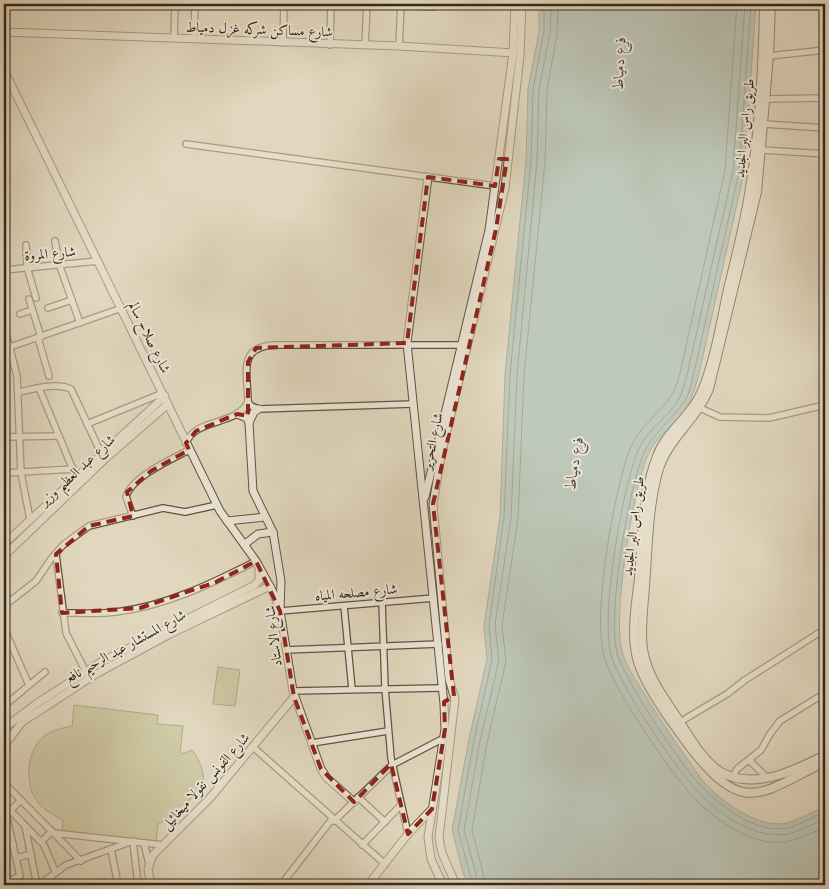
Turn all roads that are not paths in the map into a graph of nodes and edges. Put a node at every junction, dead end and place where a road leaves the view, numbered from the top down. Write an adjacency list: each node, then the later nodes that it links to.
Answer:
1 (175, 4): 15 (street)
2 (195, 4): 16 (street)
3 (284, 4): 17 (street)
4 (331, 4): 18 (street)
5 (367, 4): 19 (street)
6 (383, 4): 7 (street)
7 (401, 4): 12 (street); 20 (street)
8 (515, 4): 22 (street, شارع التحرير)
9 (522, 4): 31 (street, شارع التحرير)
10 (764, 4): 51 (main road, طريق راس البر الجديد)
11 (771, 4): 23 (main road, طريق راس البر الجديد)
12 (416, 5): 13 (street)
13 (434, 7)
14 (4, 32): 15 (street, شارع مساكن شركه غزل دمياط)
15 (174, 38): 16 (street, شارع مساكن شركه غزل دمياط)
16 (194, 39): 17 (street, شارع مساكن شركه غزل دمياط)
17 (283, 43): 18 (street, شارع مساكن شركه غزل دمياط)
18 (330, 44): 19 (street, شارع مساكن شركه غزل دمياط)
19 (365, 45): 20 (street, شارع مساكن شركه غزل دمياط)
20 (399, 46): 22 (street, شارع مساكن شركه غزل دمياط)
21 (825, 50): 23 (street)
22 (513, 54): 29 (street, شارع التحرير)
23 (769, 56): 26 (main road, طريق راس البر الجديد)
24 (4, 70): 40 (street, شارع صلاح سالم)
25 (825, 98): 26 (street)
26 (766, 99): 27 (main road, طريق راس البر الجديد)
27 (764, 124): 28 (street); 32 (main road, طريق راس البر الجديد)
28 (825, 128)
29 (502, 142): 31 (street); 34 (street, شارع التحرير)
30 (186, 144): 36 (street)
31 (510, 145): 35 (street, شارع التحرير)
32 (762, 150): 33 (street); 51 (main road, طريق راس البر الجديد)
33 (825, 154)
34 (499, 159): 35 (street); 37 (street, شارع التحرير)
35 (508, 163): 121 (street, شارع التحرير)
36 (427, 176): 37 (street); 55 (street, شارع التحرير)
37 (495, 186): 56 (street, شارع التحرير)
38 (55, 241): 41 (street)
39 (26, 245): 42 (street)
40 (98, 261): 41 (street, شارع المروة); 48 (street, شارع صلاح سالم)
41 (59, 264): 42 (street, شارع المروة); 46 (street)
42 (27, 267): 43 (street, شارع المروة); 44 (street)
43 (4, 270)
44 (36, 298)
45 (29, 299): 49 (street)
46 (72, 300): 47 (street); 52 (street)
47 (48, 308)
48 (122, 308): 52 (street); 61 (street, شارع صلاح سالم)
49 (32, 310): 50 (street); 54 (street)
50 (20, 314)
51 (726, 314): 66 (main road, طريق راس البر الجديد); 96 (main road, طريق راس البر الجديد)
52 (80, 323): 54 (street)
53 (4, 325): 57 (street)
54 (40, 338): 57 (street); 58 (street)
55 (407, 343): 56 (street); 62 (street); 64 (street, شارع التحرير)
56 (460, 345): 86 (street, شارع التحرير)
57 (10, 347): 60 (street)
58 (49, 376)
59 (39, 388): 60 (street); 69 (street); 73 (street)
60 (19, 392): 75 (street)
61 (164, 395): 63 (street, شارع صلاح سالم); 69 (street); 77 (street, شارع عبد العظيم وزير)
62 (248, 402): 67 (street); 68 (street)
63 (168, 404): 71 (street, شارع صلاح سالم); 83 (street, شارع عبد العظيم وزير)
64 (413, 404): 67 (street); 86 (street, شارع التحرير)
65 (825, 405): 66 (street)
66 (700, 408): 96 (main road, طريق راس البر الجديد)
67 (259, 409): 70 (street)
68 (237, 414): 70 (street); 72 (street)
69 (87, 424): 77 (street)
70 (249, 424): 89 (street, شارع الاستاد)
71 (180, 429): 72 (street); 76 (street, شارع صلاح سالم)
72 (196, 431): 76 (street)
73 (59, 436): 75 (street); 78 (street)
74 (4, 437): 75 (street)
75 (20, 437): 79 (street)
76 (187, 446): 87 (street, شارع صلاح سالم); 88 (street)
77 (101, 453): 81 (street, شارع عبد العظيم وزير)
78 (73, 469): 79 (street); 81 (street)
79 (21, 473): 80 (street); 90 (street)
80 (4, 474)
81 (76, 476): 82 (street, شارع عبد العظيم وزير)
82 (67, 485): 83 (street); 84 (street, شارع عبد العظيم وزير)
83 (72, 492): 85 (street, شارع عبد العظيم وزير)
84 (58, 493): 85 (street); 90 (street, شارع عبد العظيم وزير)
85 (63, 500): 97 (street, شارع عبد العظيم وزير)
86 (424, 500): 100 (street, شارع التحرير)
87 (217, 505): 88 (street); 91 (street, شارع صلاح سالم)
88 (132, 516): 95 (street)
89 (265, 517): 91 (street); 92 (street, شارع الاستاد)
90 (30, 519): 93 (street, شارع عبد العظيم وزير)
91 (227, 521): 94 (street, شارع صلاح سالم)
92 (273, 532): 94 (street); 104 (street, شارع الاستاد)
93 (4, 544)
94 (245, 544): 98 (street, شارع صلاح سالم)
95 (56, 554): 102 (street); 105 (street)
96 (644, 554): 126 (main road, طريق راس البر الجديد); 140 (main road, طريق راس البر الجديد)
97 (4, 556)
98 (258, 564): 99 (street, شارع صلاح سالم); 105 (street); 114 (street, شارع المستشار عبد الرحيم نافع)
99 (270, 586): 104 (street, شارع صلاح سالم); 130 (street, شارع المستشار عبد الرحيم نافع)
100 (434, 598): 101 (street, شارع مصلحه المياه); 109 (street, شارع التحرير)
101 (382, 602): 103 (street, شارع مصلحه المياه); 110 (street)
102 (4, 606)
103 (344, 606): 104 (street, شارع مصلحه المياه); 111 (street)
104 (280, 611): 112 (street, شارع الاستاد)
105 (62, 613): 114 (street)
106 (4, 628): 108 (street)
107 (825, 629): 126 (street)
108 (6, 641): 115 (street)
109 (439, 644): 110 (street); 117 (street, شارع التحرير)
110 (384, 647): 111 (street); 116 (street)
111 (348, 648): 112 (street); 118 (street)
112 (286, 650): 120 (street, شارع الاستاد)
113 (45, 672): 115 (street)
114 (86, 672): 127 (street, شارع المستشار عبد الرحيم نافع)
115 (28, 683): 123 (street)
116 (385, 688): 117 (street); 118 (street); 128 (street)
117 (441, 688): 122 (street, شارع التحرير)
118 (352, 689): 120 (street)
119 (825, 693): 134 (street)
120 (293, 694): 131 (street, شارع الاستاد); 132 (street, شارع الفونس نقولا ميخائيل)
121 (454, 696): 122 (street); 124 (street, شارع التحرير)
122 (443, 698): 125 (street, شارع التحرير)
123 (4, 706)
124 (454, 717): 125 (street); 176 (street, شارع التحرير)
125 (444, 718): 129 (street, شارع التحرير)
126 (680, 722): 137 (main road, طريق راس البر الجديد)
127 (4, 728)
128 (388, 731): 131 (street); 136 (street)
129 (444, 738): 136 (street); 146 (street, شارع التحرير)
130 (5, 741)
131 (312, 743): 142 (street, شارع الاستاد)
132 (253, 747): 148 (street); 158 (street, شارع الفونس نقولا ميخائيل)
133 (825, 755): 138 (main road, طريق راس البر الجديد)
134 (749, 760): 137 (street); 138 (street)
135 (825, 762): 141 (main road)
136 (392, 765): 142 (street); 145 (street)
137 (733, 776): 138 (main road, طريق راس البر الجديد); 140 (main road)
138 (763, 778): 141 (main road)
139 (4, 783): 143 (street)
140 (730, 787): 141 (main road, طريق راس البر الجديد)
141 (760, 793)
142 (356, 799): 148 (street); 149 (street)
143 (21, 800): 147 (street); 152 (street)
144 (4, 804): 147 (street); 151 (street)
145 (401, 804): 149 (street); 153 (street)
146 (432, 809): 153 (street); 175 (street, شارع التحرير)
147 (10, 811): 150 (street)
148 (333, 820): 160 (street); 173 (street)
149 (385, 822): 160 (street)
150 (25, 826): 155 (street); 162 (street)
151 (7, 832): 157 (street)
152 (52, 832): 154 (street); 155 (street); 164 (street)
153 (408, 834): 166 (street)
154 (133, 841): 156 (street); 161 (street); 171 (street)
155 (41, 842): 167 (street)
156 (144, 843): 158 (street); 165 (street)
157 (12, 844): 159 (street); 163 (street)
158 (163, 845): 165 (street, شارع الفونس نقولا ميخائيل)
159 (4, 846)
160 (362, 846): 166 (street)
161 (111, 850): 164 (street); 170 (street)
162 (31, 854): 163 (street); 169 (street)
163 (16, 858): 168 (street)
164 (81, 861): 167 (street)
165 (149, 864): 172 (street)
166 (385, 864): 174 (street)
167 (56, 871): 169 (street)
168 (8, 882)
169 (38, 885)
170 (118, 885)
171 (138, 885)
172 (151, 885)
173 (281, 885)
174 (368, 885)
175 (443, 885)
176 (456, 885)

